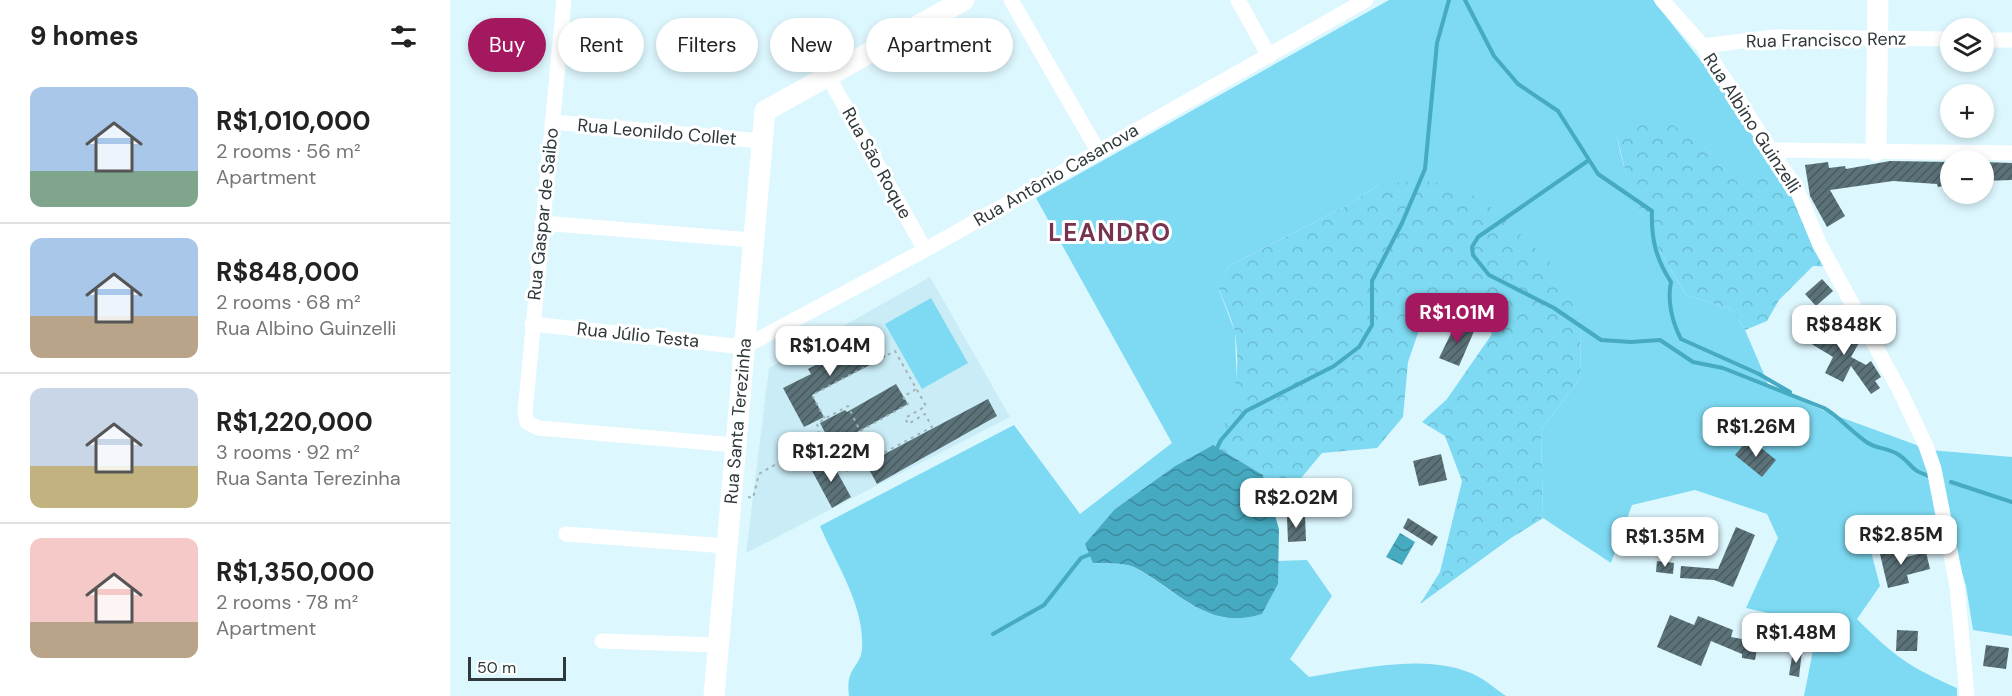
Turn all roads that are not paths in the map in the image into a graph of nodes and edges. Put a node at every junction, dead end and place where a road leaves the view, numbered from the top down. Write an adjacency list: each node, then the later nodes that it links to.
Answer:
1 (564, 0): 15 (street, Rua Gaspar de Saibo)
2 (964, 0): 14 (street)
3 (1011, 0): 18 (street)
4 (1238, 0): 13 (street)
5 (1366, 0): 13 (street, Rua Antônio Casanova)
6 (1662, 0): 12 (street, Rua Albino Guinzelli)
7 (1878, 0): 8 (street)
8 (1878, 38): 9 (street, Rua Francisco Renz); 12 (street, Rua Francisco Renz); 19 (street)
9 (1940, 39)
10 (1994, 40): 11 (street)
11 (2012, 40)
12 (1703, 46): 17 (street, Rua Albino Guinzelli)
13 (1269, 56): 18 (street, Rua Antônio Casanova)
14 (828, 76): 16 (street, Rua Santa Terezinha); 23 (street, Rua São Roque)
15 (553, 122): 16 (street, Rua Leonildo Collet); 21 (street, Rua Gaspar de Saibo)
16 (761, 141): 22 (street, Rua Santa Terezinha)
17 (1772, 150): 19 (street); 32 (street, Rua Albino Guinzelli)
18 (1098, 151): 23 (street, Rua Antônio Casanova)
19 (1876, 151): 20 (street)
20 (2012, 153)
21 (542, 223): 22 (street); 24 (street, Rua Gaspar de Saibo)
22 (752, 240): 25 (street, Rua Santa Terezinha)
23 (925, 250): 25 (street, Rua Antônio Casanova)
24 (532, 324): 25 (street, Rua Júlio Testa); 26 (street, Rua Gaspar de Saibo)
25 (744, 347): 26 (street, Rua Santa Terezinha)
26 (735, 446): 28 (street, Rua Santa Terezinha)
27 (566, 534): 28 (street)
28 (726, 546): 30 (street, Rua Santa Terezinha)
29 (602, 641): 30 (street)
30 (717, 645): 31 (street, Rua Santa Terezinha)
31 (714, 696)
32 (1967, 696)

